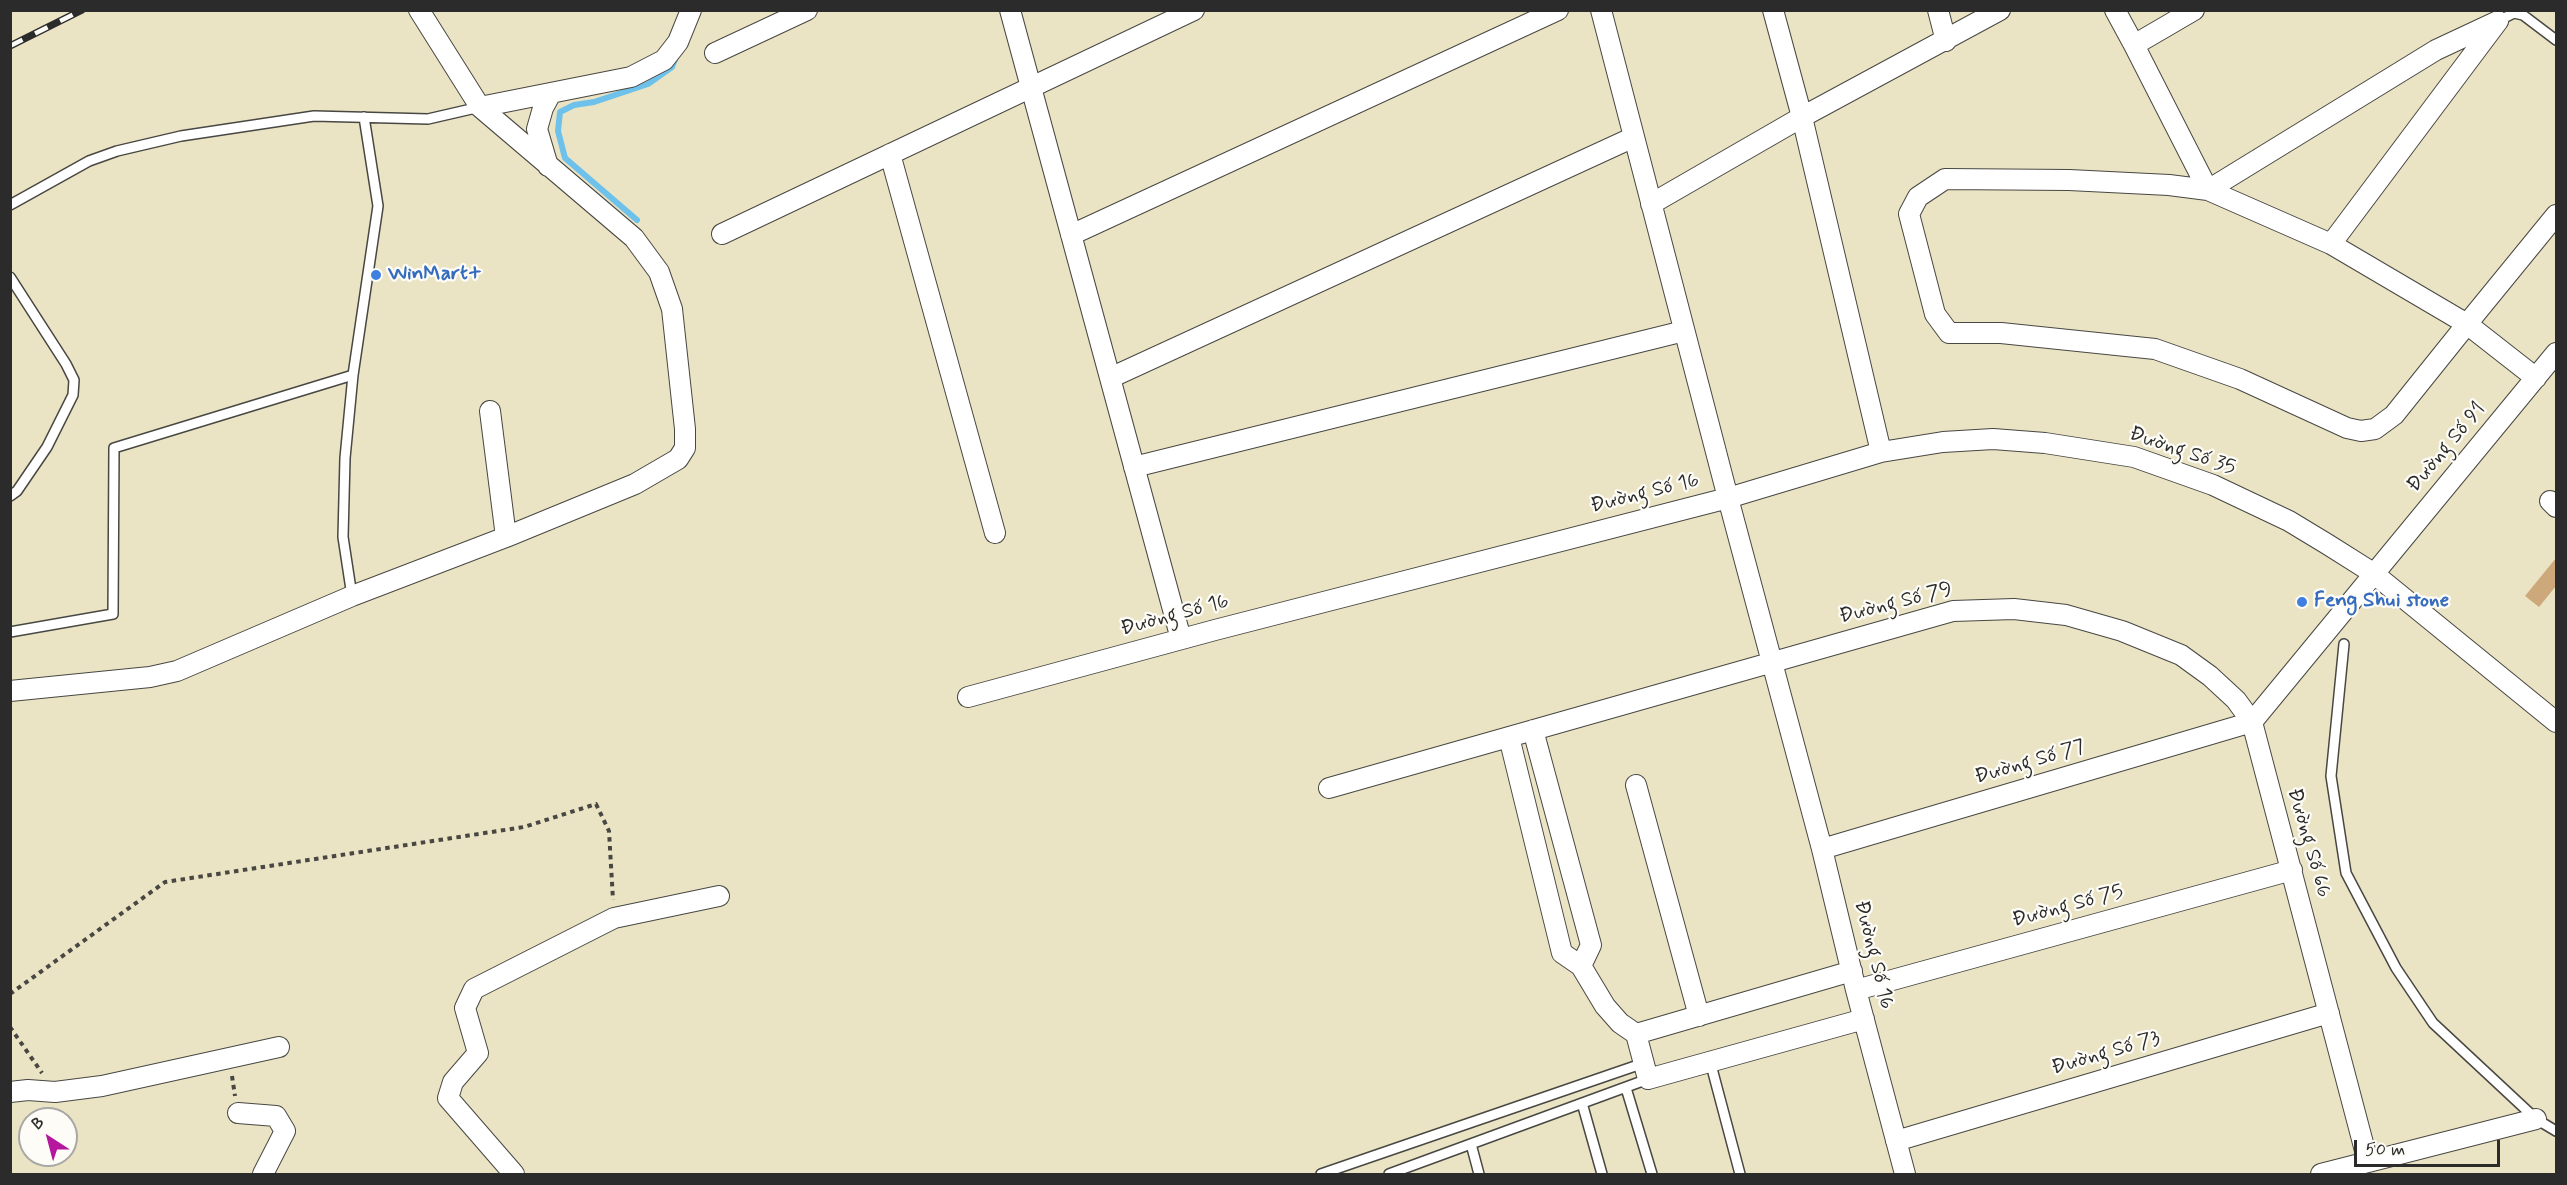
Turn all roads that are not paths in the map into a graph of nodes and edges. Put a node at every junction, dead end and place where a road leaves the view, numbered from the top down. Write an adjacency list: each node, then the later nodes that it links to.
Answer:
1 (419, 10): 20 (street)
2 (691, 10): 19 (street)
3 (807, 10): 17 (street)
4 (1010, 10): 18 (street)
5 (1194, 10): 18 (street)
6 (1558, 10): 31 (street)
7 (1601, 10): 23 (street)
8 (1773, 10): 22 (street)
9 (1938, 10): 15 (street)
10 (2000, 10): 15 (street)
11 (2115, 10): 16 (street)
12 (2194, 10): 16 (street)
13 (2498, 21): 14 (lane); 26 (street); 32 (street)
14 (2556, 40)
15 (1946, 41): 22 (street)
16 (2134, 45): 26 (street)
17 (715, 53)
18 (1031, 87): 24 (street); 31 (street)
19 (550, 95): 20 (street); 25 (street)
20 (480, 107): 21 (lane); 25 (street)
21 (364, 117): 28 (lane); 37 (lane)
22 (1802, 117): 27 (street); 41 (street)
23 (1634, 137): 27 (street); 38 (street)
24 (890, 154): 30 (street); 45 (street)
25 (549, 167): 46 (street)
26 (2208, 190): 32 (street); 34 (street)
27 (1651, 204): 35 (street)
28 (10, 205)
29 (2556, 215): 34 (street)
30 (722, 234)
31 (1071, 235): 38 (street)
32 (2331, 244): 34 (street)
33 (10, 277): 43 (lane)
34 (2467, 324): 39 (street)
35 (1684, 331): 42 (street); 44 (street)
36 (2556, 353): 39 (street, Đường Số 91)
37 (353, 375): 48 (lane); 49 (lane)
38 (1110, 378): 42 (street)
39 (2536, 378): 47 (street, Đường Số 91)
40 (490, 411): 46 (street)
41 (1881, 452): 44 (street, Đường Số 35); 47 (street, Đường Số 35)
42 (1134, 467): 50 (street)
43 (10, 496)
44 (1728, 498): 50 (street, Đường Số 16); 52 (street, Đường Số 16)
45 (995, 534)
46 (506, 537): 48 (street)
47 (2373, 573): 55 (street); 56 (street, Đường Số 35)
48 (352, 596): 53 (street)
49 (10, 632)
50 (1181, 639): 54 (street, Đường Số 16)
51 (2344, 644): 77 (lane)
52 (1772, 662): 55 (street, Đường Số 79); 57 (street, Đường Số 79); 61 (street, Đường Số 16)
53 (10, 691)
54 (968, 697)
55 (2252, 722): 61 (street, Đường Số 77); 62 (street, Đường Số 66)
56 (2556, 722)
57 (1533, 730): 58 (street, Đường Số 79); 64 (street)
58 (1509, 737): 60 (street, Đường Số 79); 64 (street)
59 (1636, 785): 67 (street)
60 (1329, 788)
61 (1822, 849): 65 (street, Đường Số 16)
62 (2292, 870): 65 (street, Đường Số 75); 66 (street, Đường Số 66)
63 (719, 896): 83 (street)
64 (1581, 966): 69 (street)
65 (1854, 981): 67 (street, Đường Số 75); 68 (street, Đường Số 16)
66 (2329, 1013): 79 (street, Đường Số 73); 81 (street, Đường Số 66)
67 (1699, 1016): 69 (street, Đường Số 75)
68 (1864, 1018): 71 (street); 79 (street, Đường Số 16)
69 (1636, 1034): 72 (street)
70 (279, 1047): 74 (street)
71 (1710, 1061): 72 (street); 89 (lane)
72 (1646, 1071): 73 (lane); 84 (lane)
73 (1626, 1088): 75 (lane); 88 (lane)
74 (10, 1092)
75 (1582, 1103): 80 (lane); 87 (lane)
76 (238, 1113): 82 (street)
77 (2536, 1119): 78 (lane); 81 (street)
78 (2556, 1131)
79 (1896, 1141): 90 (street, Đường Số 16)
80 (1471, 1144): 85 (lane); 86 (lane)
81 (2368, 1162): 91 (street)
82 (263, 1174)
83 (514, 1174)
84 (1321, 1174)
85 (1389, 1174)
86 (1479, 1174)
87 (1602, 1174)
88 (1652, 1174)
89 (1740, 1174)
90 (1905, 1174)
91 (2321, 1174)

